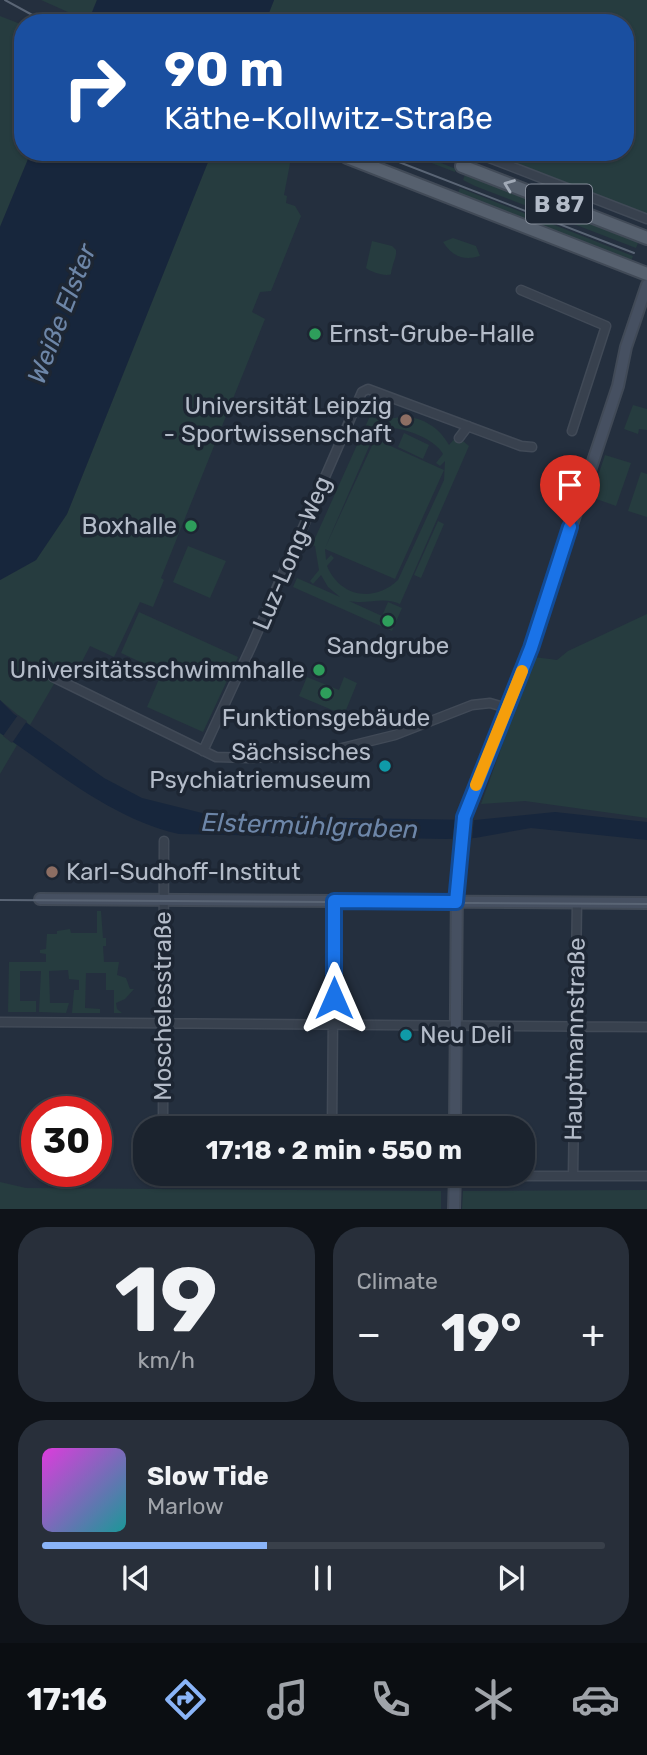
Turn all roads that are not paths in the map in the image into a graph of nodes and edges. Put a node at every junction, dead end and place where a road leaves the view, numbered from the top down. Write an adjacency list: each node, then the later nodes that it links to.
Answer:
1 (357, 161): 6 (main road, B 87)
2 (500, 161): 4 (street)
3 (462, 166): 5 (main road, B 87, one-way to 3)
4 (647, 219)
5 (644, 237)
6 (647, 275)
7 (647, 285): 14 (main road)
8 (521, 290): 10 (street)
9 (468, 426): 11 (street); 12 (street); 15 (street, Luz-Long-Weg)
10 (572, 431)
11 (459, 438)
12 (533, 447)
13 (52, 677): 15 (street)
14 (507, 708): 15 (street); 20 (main road)
15 (203, 751)
16 (164, 841): 18 (street, Moschelesstraße)
17 (40, 899): 18 (main road)
18 (163, 900): 19 (main road); 24 (street, Moschelesstraße)
19 (334, 901): 20 (main road); 25 (street)
20 (456, 902): 21 (main road); 26 (main road)
21 (577, 902): 22 (main road); 27 (street, Hauptmannstraße)
22 (647, 903)
23 (0, 1022): 24 (street)
24 (164, 1024): 25 (street); 29 (street, Moschelesstraße)
25 (333, 1025): 26 (street); 30 (street)
26 (455, 1026): 27 (street); 31 (main road)
27 (577, 1027): 28 (street); 33 (street, Hauptmannstraße)
28 (647, 1027)
29 (163, 1116)
30 (332, 1116)
31 (455, 1116)
32 (535, 1176): 33 (street)
33 (572, 1176): 34 (street)
34 (647, 1176)
35 (455, 1186): 36 (main road)
36 (454, 1209)

